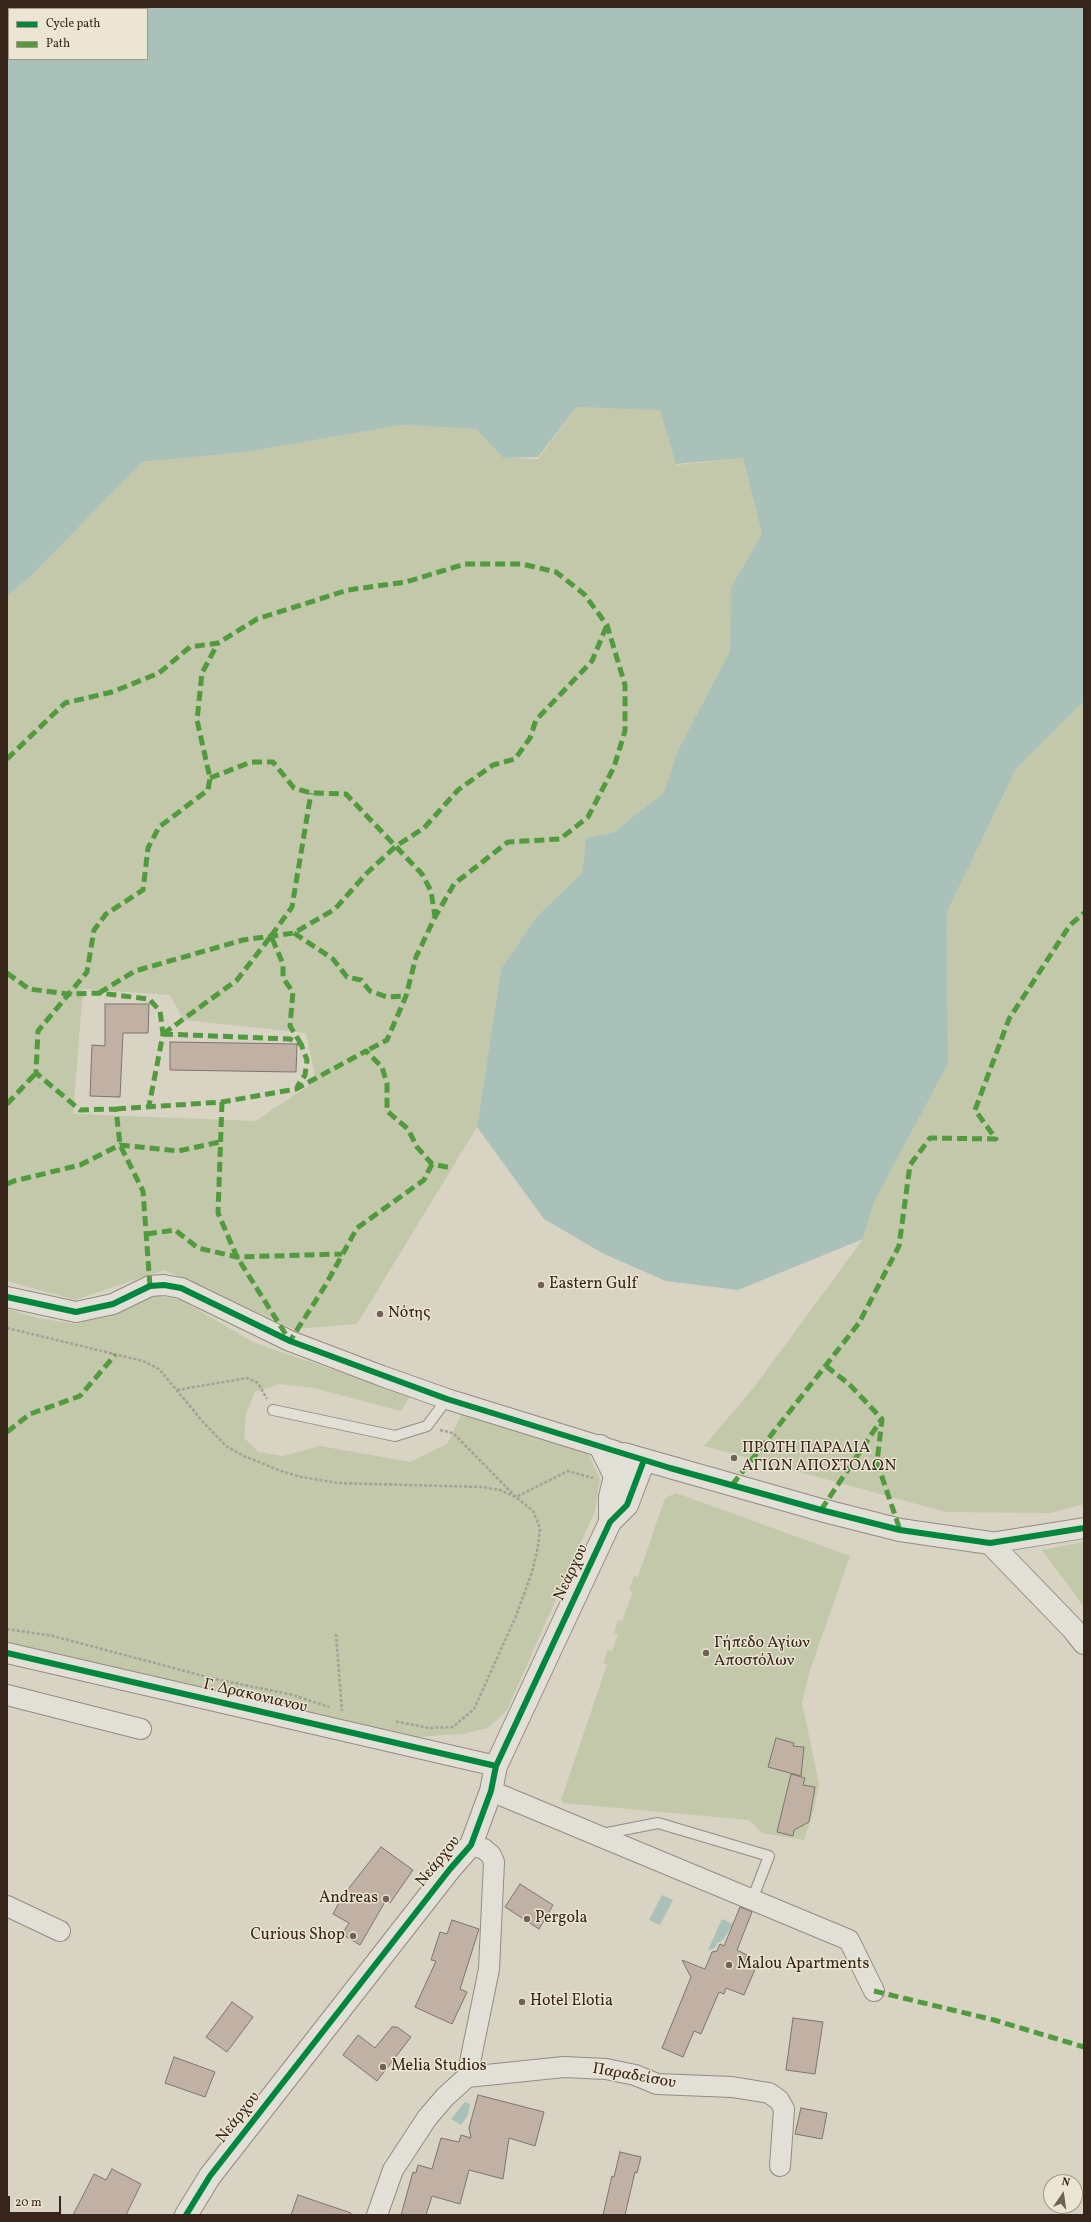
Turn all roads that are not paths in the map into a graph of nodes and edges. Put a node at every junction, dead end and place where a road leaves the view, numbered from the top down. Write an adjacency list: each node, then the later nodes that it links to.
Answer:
1 (7, 1297): 2 (street)
2 (447, 1400): 3 (lane); 4 (street)
3 (273, 1410)
4 (600, 1446): 5 (street); 8 (street)
5 (624, 1454): 6 (street); 8 (street, Νεάρχου)
6 (644, 1460): 7 (street); 9 (street, Νεάρχου)
7 (670, 1468): 9 (street); 12 (street)
8 (614, 1480): 10 (street, Νεάρχου)
9 (637, 1483): 10 (street, Νεάρχου)
10 (610, 1522): 17 (street, Νεάρχου)
11 (1084, 1528): 12 (street)
12 (990, 1543): 13 (street)
13 (1084, 1643)
14 (7, 1653): 17 (street, Γ. Δρακονιανου)
15 (7, 1696): 16 (street)
16 (141, 1729)
17 (496, 1766): 18 (street, Νεάρχου)
18 (491, 1791): 19 (street); 20 (street, Νεάρχου)
19 (596, 1835): 21 (street); 21 (lane)
20 (471, 1845): 25 (street); 27 (street, Νεάρχου)
21 (752, 1900): 24 (street)
22 (7, 1906): 23 (street)
23 (60, 1931)
24 (874, 1991)
25 (467, 2077): 26 (street, Παραδείσου); 28 (street)
26 (780, 2166)
27 (186, 2215)
28 (377, 2215)

